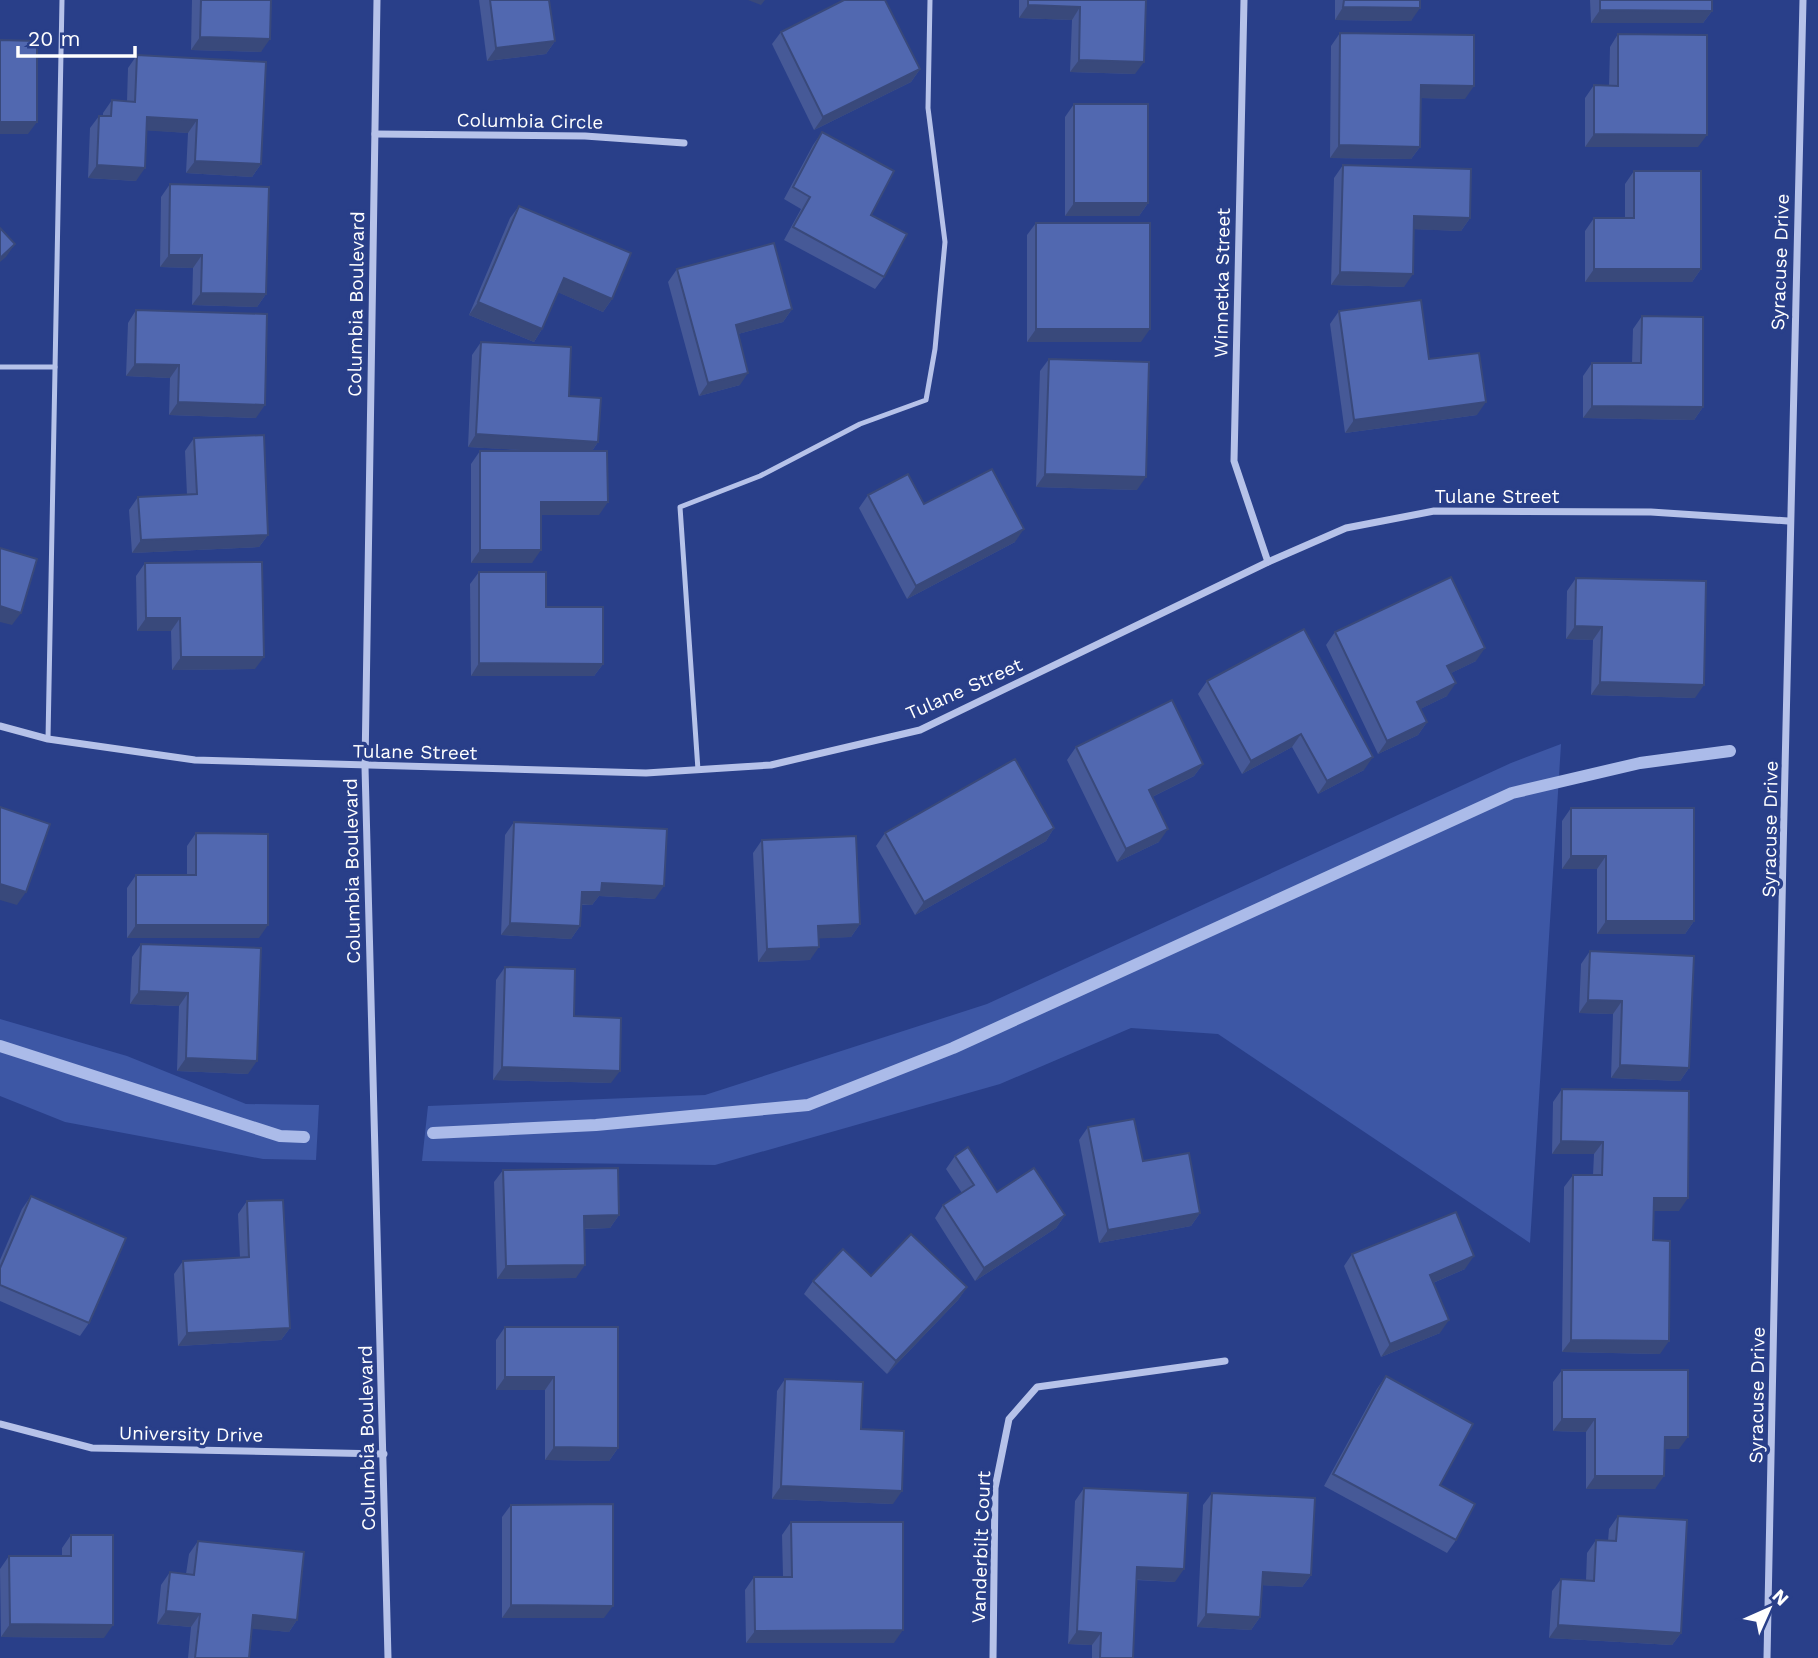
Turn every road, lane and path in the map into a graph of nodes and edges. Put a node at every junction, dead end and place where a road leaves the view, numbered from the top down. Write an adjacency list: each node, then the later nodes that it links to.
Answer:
1 (62, 0): 9 (lane)
2 (377, 0): 6 (street, Columbia Boulevard)
3 (930, 0): 15 (lane)
4 (1244, 0): 11 (street, Winnetka Street)
5 (1803, 0): 10 (street, Syracuse Drive)
6 (375, 134): 7 (street, Columbia Circle); 14 (street, Columbia Boulevard)
7 (684, 143)
8 (0, 367): 9 (lane)
9 (55, 367): 13 (lane)
10 (1788, 521): 11 (street, Tulane Street); 21 (street, Syracuse Drive)
11 (1268, 562): 15 (street, Tulane Street)
12 (0, 726): 13 (street, Tulane Street)
13 (48, 739): 14 (street, Tulane Street)
14 (365, 767): 15 (street, Tulane Street); 18 (street, Columbia Boulevard)
15 (698, 770)
16 (1225, 1361): 20 (street, Vanderbilt Court)
17 (0, 1424): 18 (street, University Drive)
18 (384, 1454): 19 (street, Columbia Boulevard)
19 (388, 1658)
20 (993, 1658)
21 (1767, 1658)

